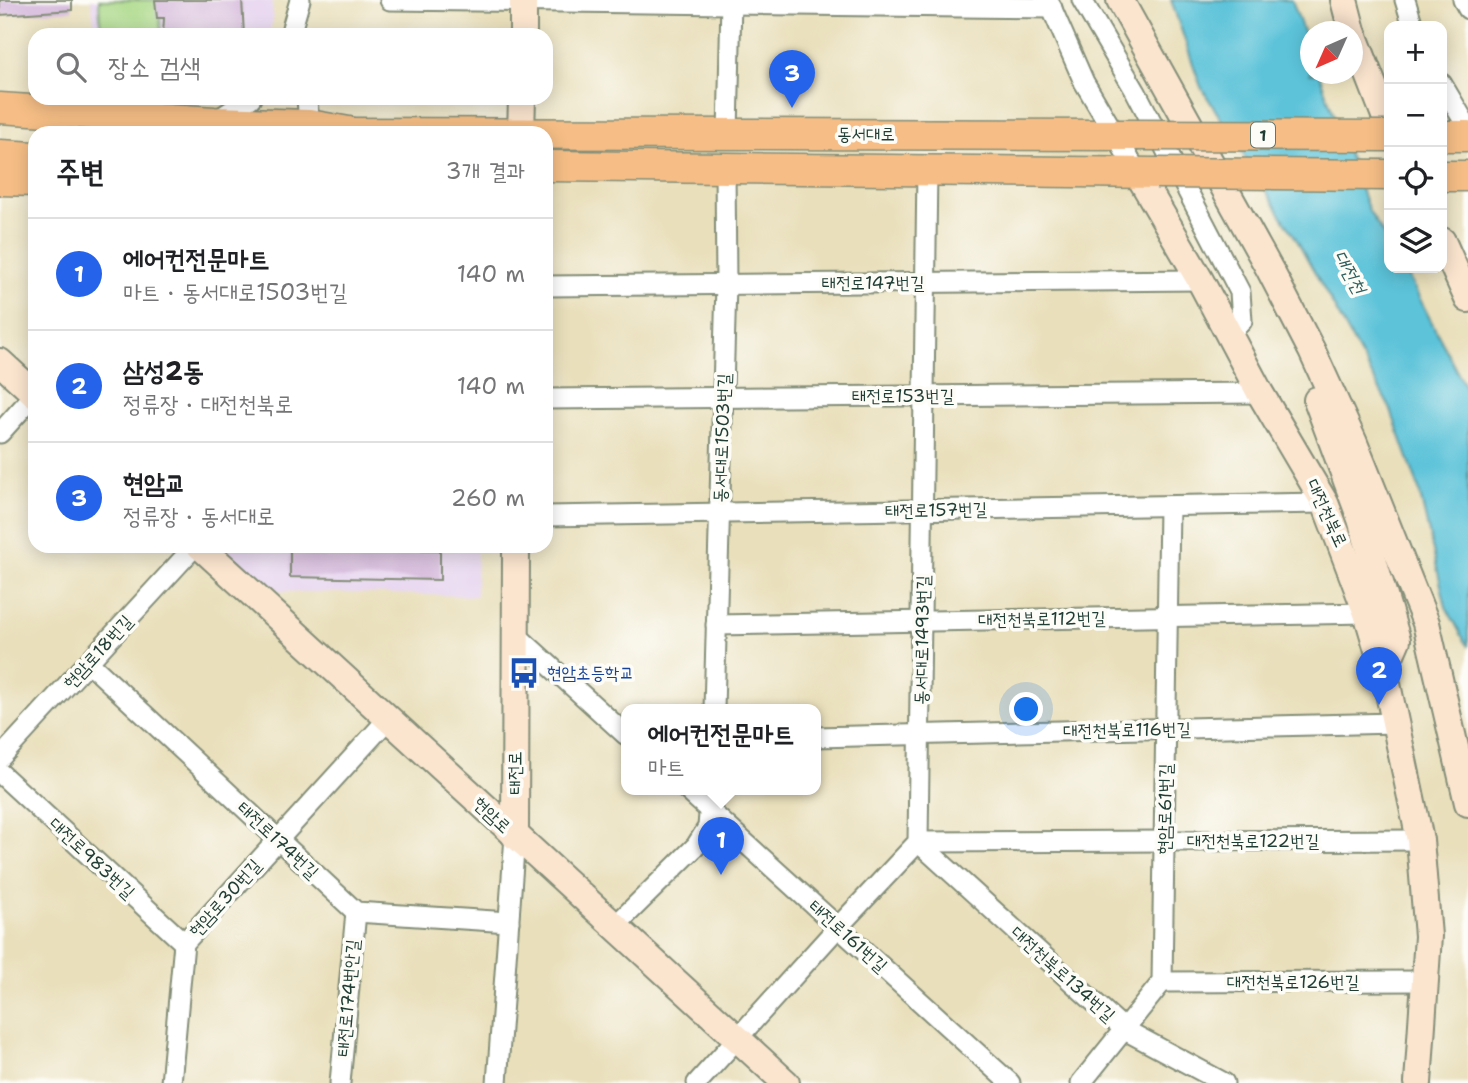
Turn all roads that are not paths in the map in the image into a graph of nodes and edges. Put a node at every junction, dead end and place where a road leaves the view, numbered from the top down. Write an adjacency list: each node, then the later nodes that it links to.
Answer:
1 (300, 0): 13 (street); 14 (street)
2 (390, 0): 8 (street)
3 (1082, 0): 52 (street)
4 (1120, 0): 46 (main road)
5 (1344, 0): 21 (main road)
6 (1405, 0): 12 (street)
7 (1463, 0): 11 (street)
8 (523, 1): 9 (street); 15 (main road)
9 (731, 2): 10 (street); 27 (street)
10 (1050, 4): 28 (street, 대전천북로)
11 (1468, 9)
12 (1411, 21)
13 (292, 28)
14 (302, 28)
15 (523, 28)
16 (1447, 92): 25 (street)
17 (240, 105): 22 (street)
18 (522, 105): 24 (main road)
19 (0, 108): 22 (main road, 동서대로)
20 (308, 112): 22 (main road, 동서대로); 23 (main road, 동서대로)
21 (1384, 113)
22 (214, 122)
23 (335, 126)
24 (522, 126)
25 (1468, 128)
26 (553, 133): 27 (main road, 동서대로)
27 (728, 133): 28 (main road, 동서대로)
28 (1126, 134): 30 (main road, 동서대로 / 1, bridge); 39 (street, 대전천북로)
29 (0, 135): 33 (main road)
30 (1384, 136)
31 (1447, 136): 32 (main road)
32 (1468, 136)
33 (28, 137)
34 (0, 155): 35 (main road)
35 (28, 157)
36 (553, 166): 37 (main road, 동서대로)
37 (725, 168): 38 (main road, 동서대로); 49 (street, 동서대로1503번길)
38 (927, 170): 39 (main road, 동서대로); 48 (street, 동서대로1493번길)
39 (1146, 173): 40 (main road, 동서대로, bridge); 47 (main road, 대전천북로)
40 (1384, 175)
41 (1447, 176): 42 (main road)
42 (1468, 176)
43 (0, 180): 44 (main road)
44 (28, 181)
45 (1447, 252): 51 (main road)
46 (1270, 270): 75 (main road); 87 (main road)
47 (1200, 280): 48 (street, 태전로147번길); 52 (main road, 대전천북로)
48 (927, 283): 49 (street, 태전로147번길); 56 (street, 동서대로1493번길)
49 (726, 284): 50 (street, 태전로147번길); 57 (street, 동서대로1503번길)
50 (553, 286)
51 (1468, 299)
52 (1230, 333): 55 (main road, 대전천북로)
53 (0, 362): 54 (main road)
54 (28, 388)
55 (1260, 393): 56 (street, 태전로153번길); 61 (main road, 대전천북로)
56 (926, 395): 57 (street, 태전로153번길); 63 (street, 동서대로1493번길)
57 (723, 397): 58 (street, 태전로153번길); 64 (street, 동서대로1503번길)
58 (553, 399)
59 (28, 402): 60 (street)
60 (0, 433)
61 (1325, 503): 62 (street, 태전로157번길); 69 (main road, 대전천북로)
62 (1169, 506): 63 (street, 태전로157번길); 70 (street, 현암로61번길)
63 (924, 510): 64 (street, 태전로157번길); 71 (street, 동서대로1493번길)
64 (720, 513): 65 (street, 태전로157번길); 72 (street, 동서대로1503번길)
65 (553, 516)
66 (189, 553): 74 (street, 현암로18번길)
67 (208, 553): 77 (main road, 현암로)
68 (516, 553): 73 (main road, 태전로)
69 (1367, 613): 70 (street, 대전천북로112번길); 75 (main road, 대전천북로)
70 (1168, 617): 71 (street, 대전천북로112번길); 79 (street, 현암로61번길)
71 (922, 621): 72 (street, 대전천북로112번길); 81 (street, 동서대로1493번길)
72 (716, 625): 76 (street, 동서대로1503번길)
73 (514, 633): 80 (street); 89 (main road, 태전로)
74 (89, 663): 83 (street, 현암로18번길); 90 (street, 태전로174번길)
75 (1384, 670): 78 (main road, 대전천북로)
76 (714, 704)
77 (388, 719): 89 (main road, 현암로); 90 (street, 현암로30번길)
78 (1396, 723): 79 (street, 대전천북로116번길); 91 (main road, 대전천북로)
79 (1166, 729): 81 (street, 대전천북로116번길); 92 (street, 현암로61번길)
80 (621, 730)
81 (920, 734): 82 (street, 대전천북로116번길); 93 (street, 동서대로1493번길)
82 (821, 737)
83 (0, 758)
84 (0, 773): 98 (street, 대전로983번길)
85 (693, 795): 88 (street, 태전로161번길)
86 (711, 795): 88 (street)
87 (1468, 803)
88 (710, 810): 96 (street); 97 (street, 태전로161번길)
89 (515, 836): 95 (street, 태전로); 96 (main road, 현암로)
90 (278, 840): 94 (street, 태전로174번길); 98 (street, 현암로30번길)
91 (1420, 840): 92 (street, 대전천북로122번길); 99 (main road, 대전천북로)
92 (1164, 841): 93 (street, 대전천북로122번길); 100 (street, 현암로61번길)
93 (918, 842): 97 (street); 101 (street, 대전천북로134번길)
94 (356, 912): 95 (street); 104 (street, 태전로174번안길)
95 (509, 922): 105 (street, 태전로)
96 (615, 926): 102 (main road, 현암로)
97 (838, 927): 102 (street); 108 (street, 태전로161번길)
98 (184, 943): 103 (street, 현암로30번길)
99 (1424, 981): 100 (street, 대전천북로126번길); 111 (main road, 대전천북로)
100 (1162, 982): 101 (street)
101 (1125, 1030): 109 (street); 110 (street, 대전천북로134번길)
102 (737, 1038): 106 (street); 107 (main road, 현암로)
103 (171, 1083)
104 (340, 1083)
105 (497, 1083)
106 (697, 1083)
107 (786, 1083)
108 (1010, 1083)
109 (1081, 1083)
110 (1224, 1083)
111 (1418, 1083)

